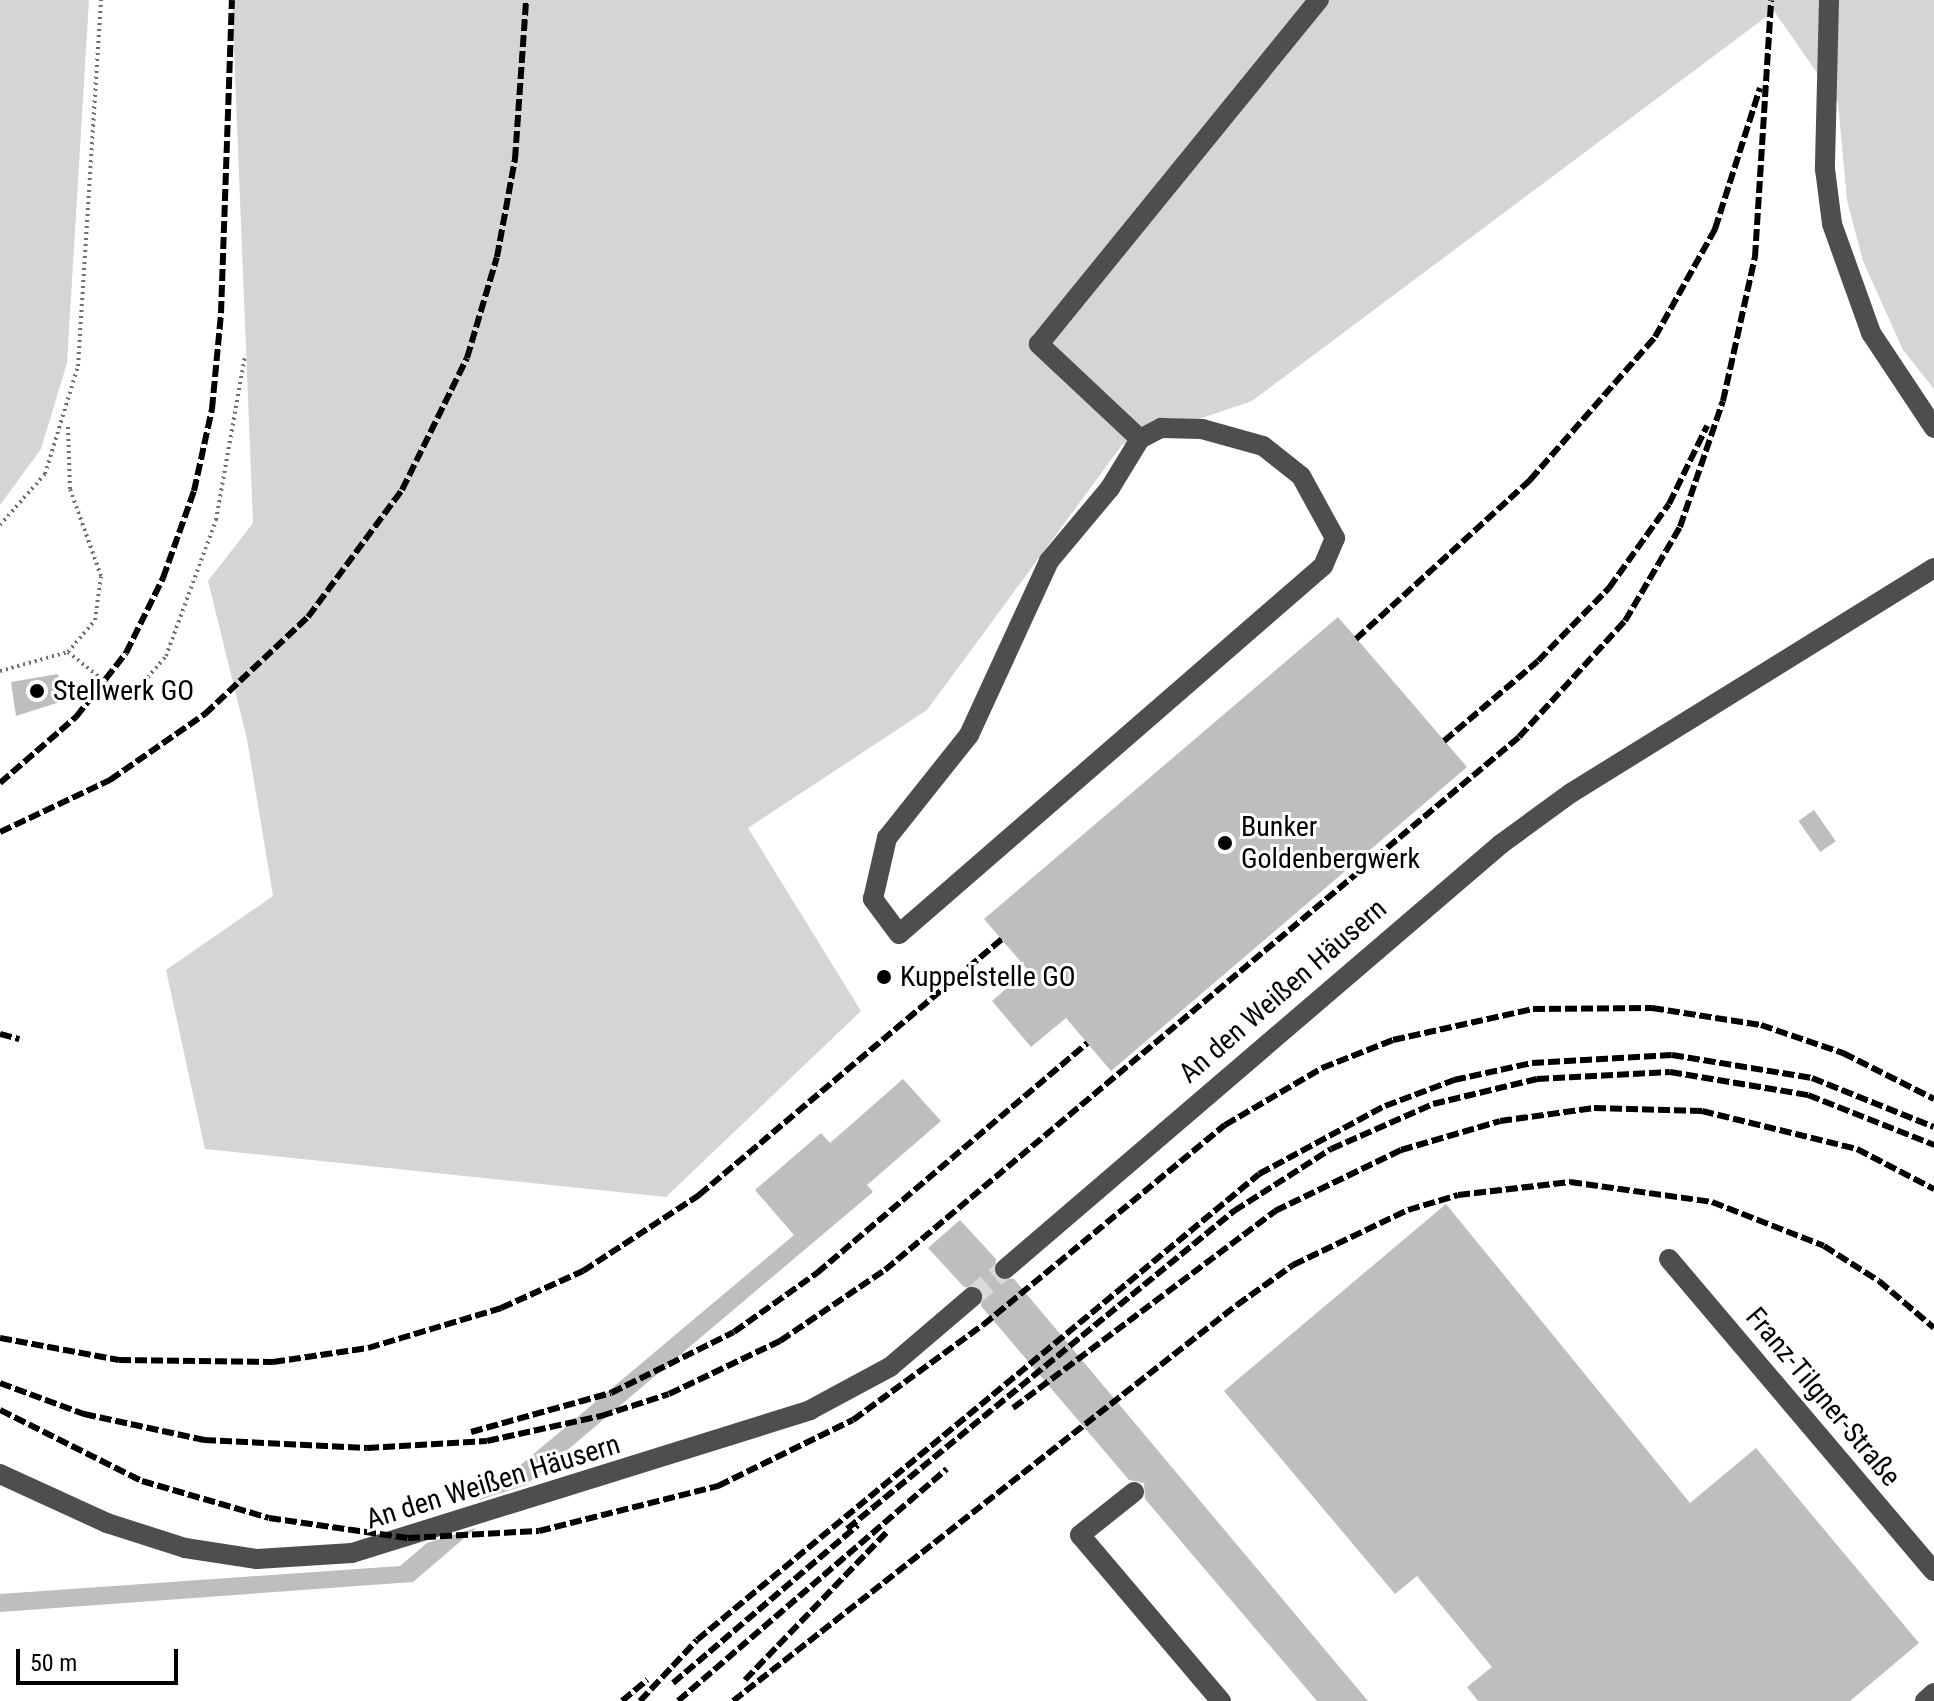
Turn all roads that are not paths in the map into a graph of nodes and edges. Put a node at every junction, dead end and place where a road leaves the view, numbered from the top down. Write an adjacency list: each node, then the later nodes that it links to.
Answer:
1 (1319, 0): 4 (street)
2 (1829, 0): 3 (street)
3 (1934, 428)
4 (1140, 439): 4 (street)
5 (1934, 568): 7 (street, An den Weißen Häusern)
6 (1669, 1259): 11 (street, Franz-Tilgner-Straße)
7 (1005, 1269)
8 (972, 1297): 9 (street, An den Weißen Häusern)
9 (0, 1474)
10 (1134, 1492): 13 (street)
11 (1934, 1571)
12 (1934, 1693): 14 (street)
13 (1221, 1701)
14 (1925, 1701)

